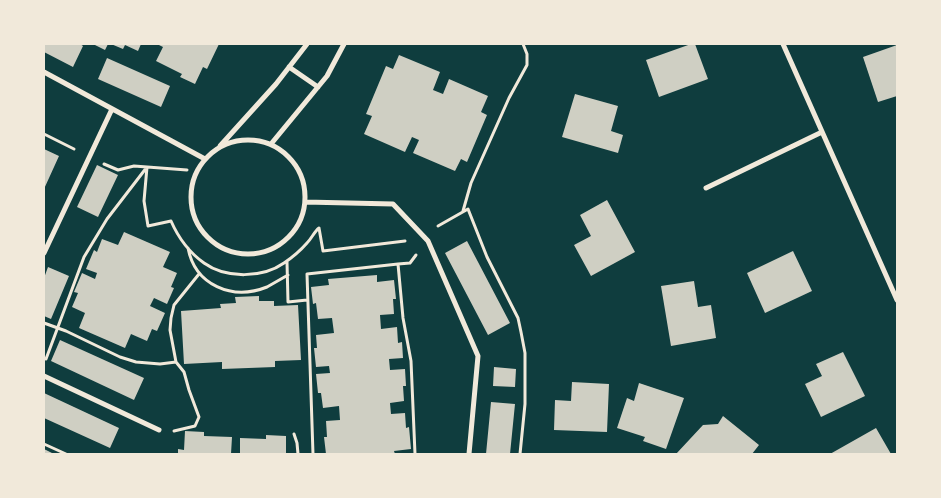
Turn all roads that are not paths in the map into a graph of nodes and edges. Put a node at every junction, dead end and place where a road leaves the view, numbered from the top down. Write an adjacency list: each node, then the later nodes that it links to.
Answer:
1 (307, 44): 4 (street)
2 (344, 44): 6 (street)
3 (783, 44): 8 (street)
4 (289, 68): 6 (street); 10 (street)
5 (44, 72): 7 (street)
6 (318, 87): 9 (street)
7 (112, 109): 11 (street); 14 (street)
8 (822, 132): 12 (street); 15 (street)
9 (271, 144): 10 (street); 13 (street)
10 (220, 147): 11 (street)
11 (205, 159): 13 (street)
12 (706, 188)
13 (305, 202): 18 (street)
14 (44, 253)
15 (897, 300)
16 (44, 376): 17 (street)
17 (159, 430)
18 (469, 454)

